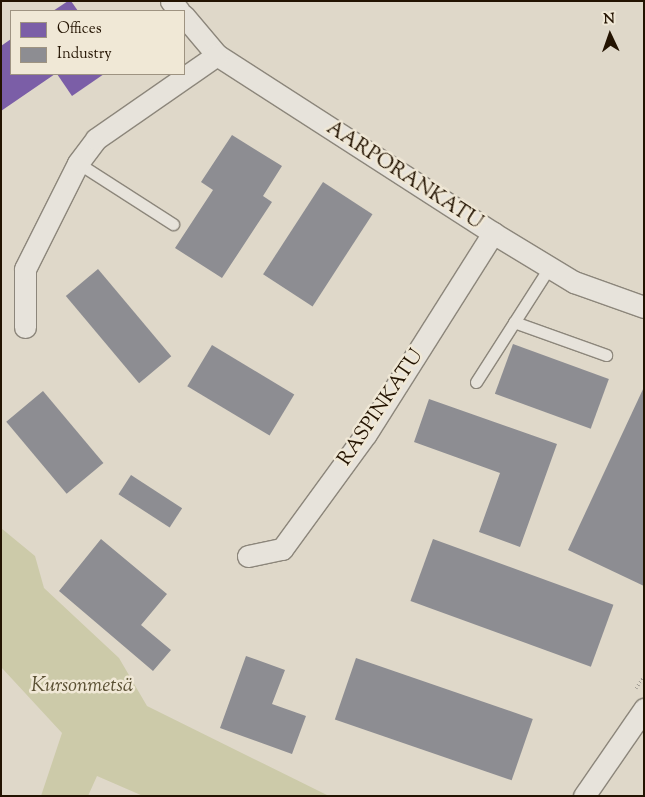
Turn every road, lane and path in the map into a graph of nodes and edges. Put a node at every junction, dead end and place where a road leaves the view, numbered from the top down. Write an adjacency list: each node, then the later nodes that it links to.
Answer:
1 (185, 17): 2 (street, AARPORANKATU)
2 (217, 55): 3 (street); 5 (street, AARPORANKATU)
3 (78, 163): 4 (lane); 9 (street)
4 (173, 224)
5 (493, 233): 6 (street, AARPORANKATU); 12 (street, RASPINKATU)
6 (549, 268): 7 (street, AARPORANKATU); 8 (lane)
7 (644, 307)
8 (514, 322): 10 (lane); 11 (lane)
9 (25, 327)
10 (606, 356)
11 (476, 382)
12 (248, 556)
13 (644, 709): 14 (street)
14 (584, 796)

